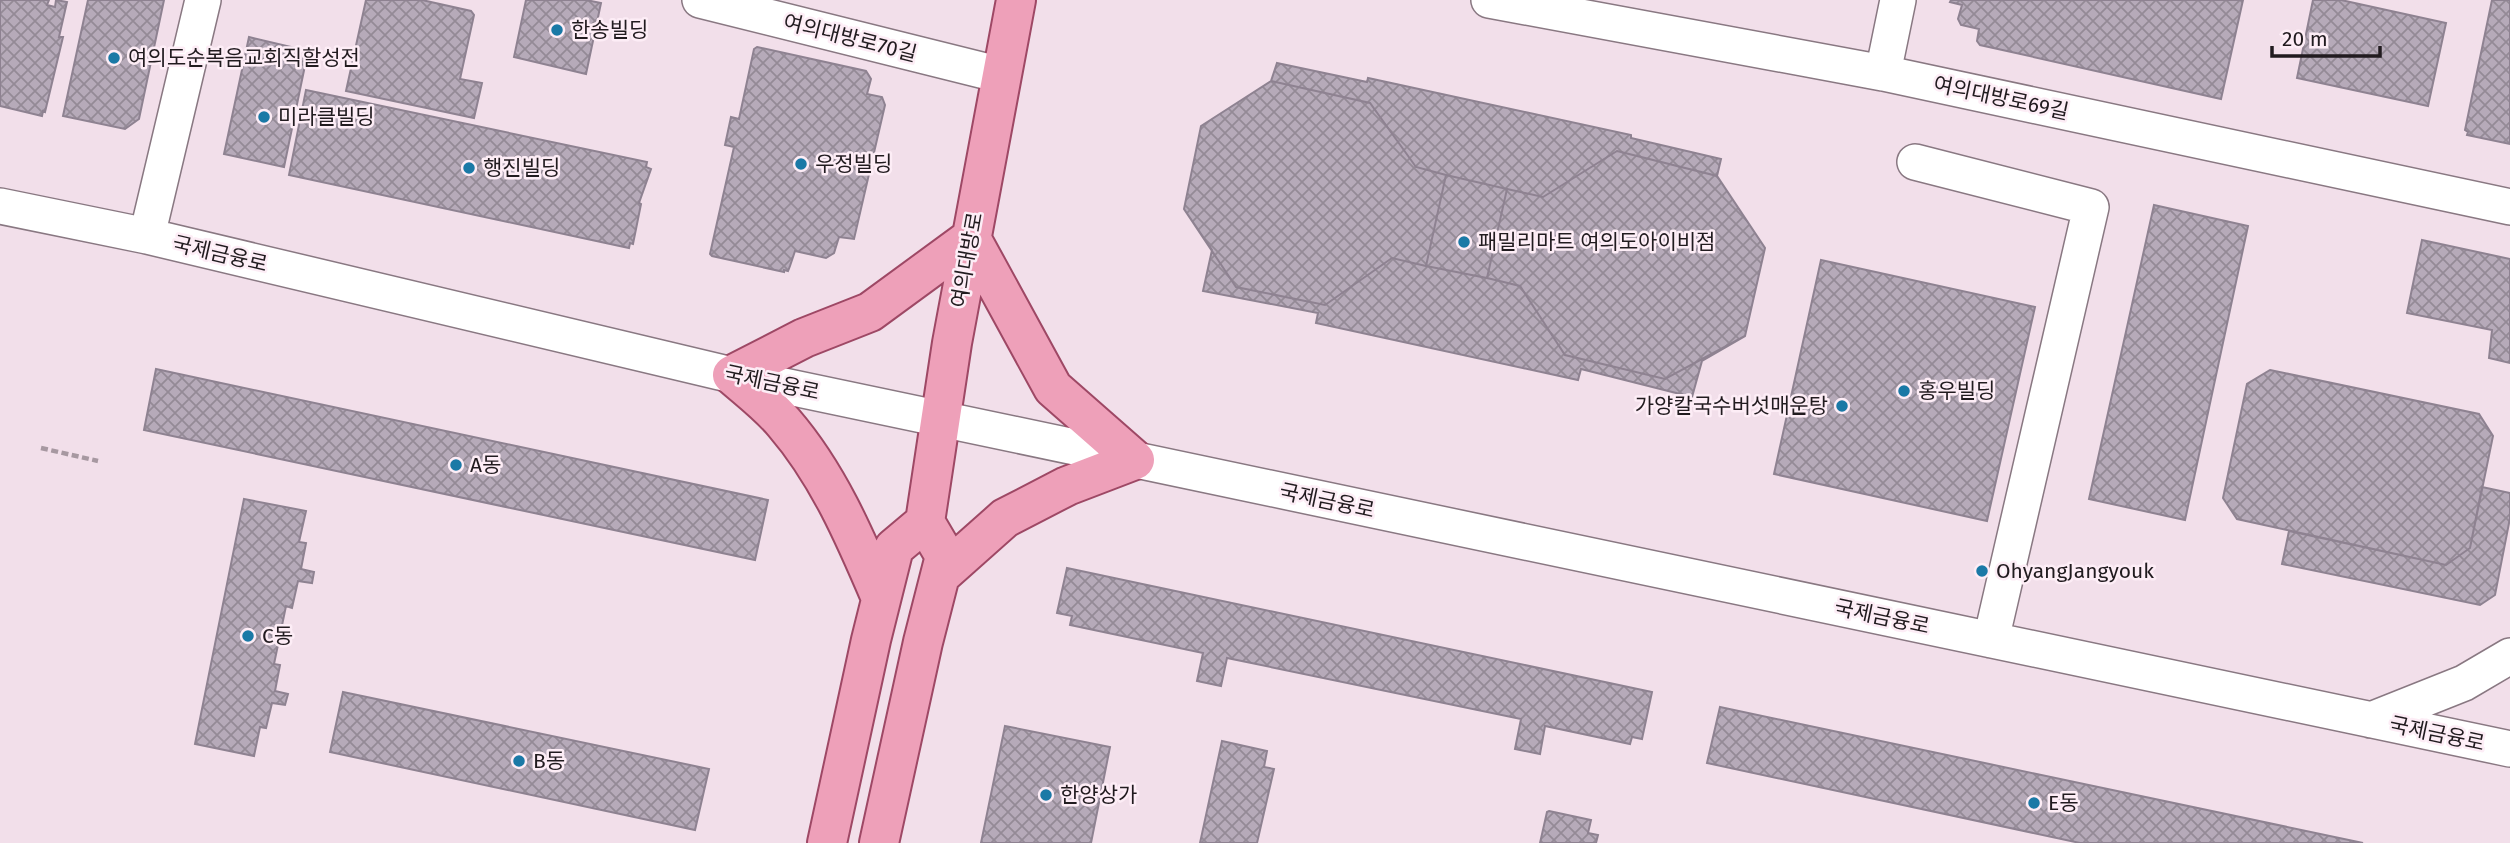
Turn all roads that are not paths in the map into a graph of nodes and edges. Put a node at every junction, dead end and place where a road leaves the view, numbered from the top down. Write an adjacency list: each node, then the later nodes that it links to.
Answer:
1 (203, 0): 11 (street, 국제금융로)
2 (700, 0): 7 (street, 여의대방로70길)
3 (1016, 0): 7 (main road, 여의대방로)
4 (1489, 0): 6 (street, 여의대방로69길)
5 (1898, 0): 6 (street)
6 (1883, 73): 10 (street, 여의대방로69길)
7 (1000, 75): 12 (main road, 여의대방로)
8 (1915, 162): 19 (street)
9 (0, 206): 11 (street, 국제금융로)
10 (2510, 207)
11 (147, 236): 13 (street, 국제금융로)
12 (971, 238): 13 (main road); 14 (main road, 여의대방로); 15 (main road)
13 (732, 375): 14 (street, 국제금융로); 18 (main road)
14 (941, 420): 15 (street, 국제금융로); 16 (main road, 여의대방로)
15 (1135, 460): 17 (main road); 19 (street, 국제금융로)
16 (925, 522): 17 (main road); 18 (main road)
17 (942, 574): 24 (main road)
18 (881, 598): 23 (main road)
19 (1991, 640): 21 (street, 국제금융로)
20 (2510, 656): 21 (street)
21 (2371, 720): 22 (street, 국제금융로)
22 (2510, 749)
23 (827, 843)
24 (879, 843)

